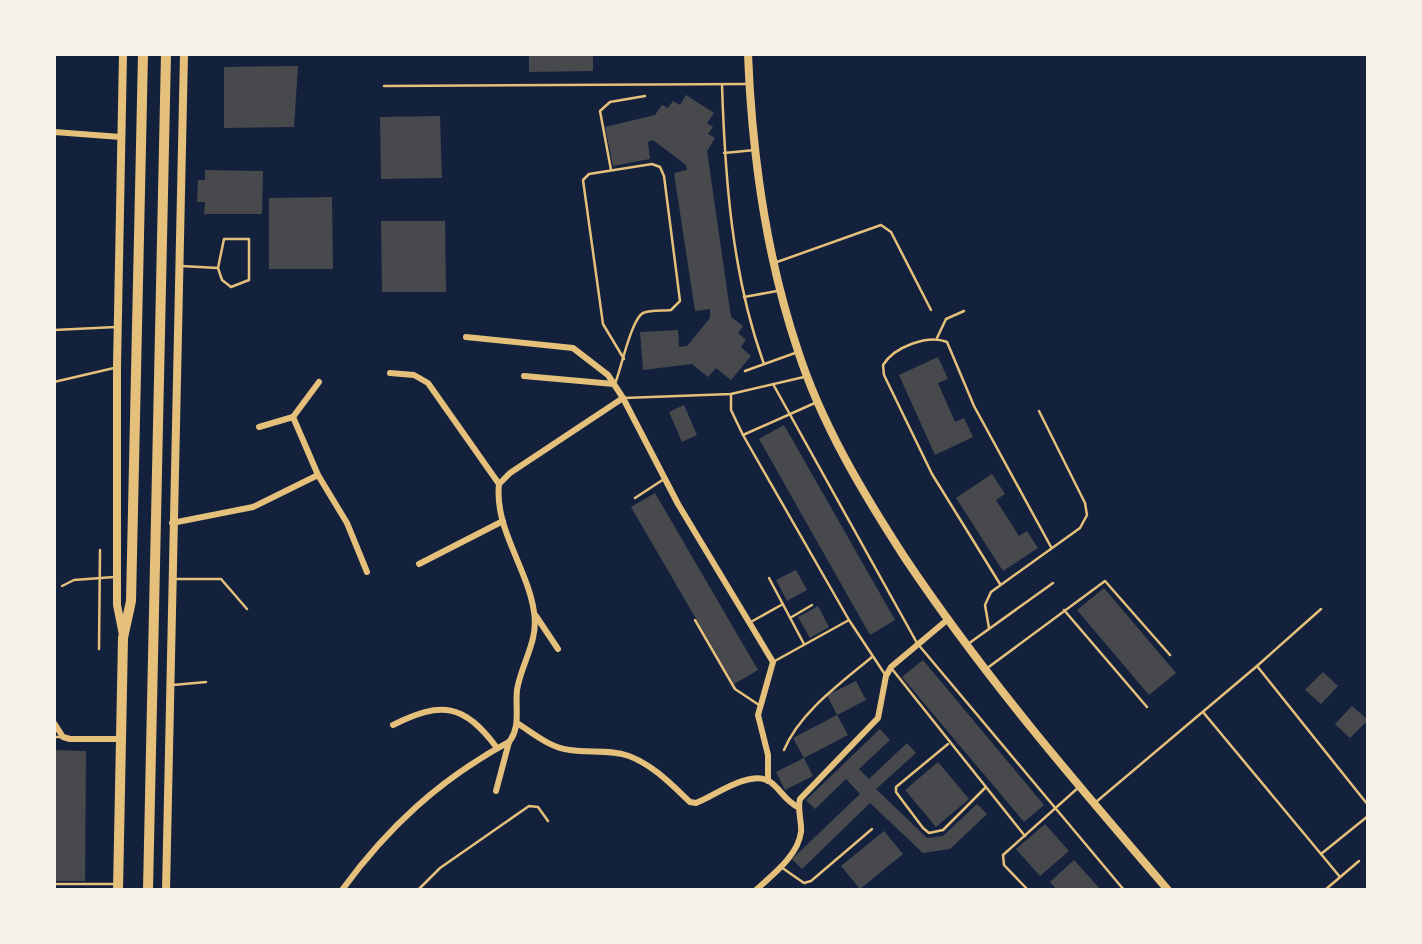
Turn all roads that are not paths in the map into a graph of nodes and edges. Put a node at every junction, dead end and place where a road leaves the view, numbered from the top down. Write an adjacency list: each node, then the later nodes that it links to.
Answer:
1 (123, 54): 11 (main road)
2 (143, 54): 75 (main road)
3 (166, 54): 121 (main road)
4 (184, 54): 16 (main road)
5 (748, 54): 7 (main road)
6 (722, 83): 7 (lane); 8 (lane); 13 (lane)
7 (749, 84): 12 (main road)
8 (384, 86)
9 (645, 96): 14 (lane)
10 (54, 132): 11 (street)
11 (121, 137): 22 (main road)
12 (754, 150): 13 (lane); 15 (main road)
13 (724, 153): 19 (lane)
14 (611, 170): 27 (lane); 27 (lane)
15 (774, 263): 18 (main road); 20 (lane)
16 (178, 266): 17 (lane); 51 (main road)
17 (218, 268): 17 (lane)
18 (780, 290): 19 (lane); 26 (main road)
19 (744, 298): 28 (lane)
20 (931, 310)
21 (964, 311): 25 (lane)
22 (119, 327): 23 (lane); 29 (main road)
23 (54, 330)
24 (466, 337): 36 (street)
25 (937, 338): 52 (lane); 61 (lane)
26 (798, 352): 28 (lane); 33 (main road)
27 (624, 359): 36 (lane)
28 (764, 364): 30 (lane)
29 (117, 368): 34 (lane); 57 (main road)
30 (745, 371)
31 (390, 373): 48 (street)
32 (524, 376): 36 (street)
33 (807, 376): 37 (lane); 40 (main road)
34 (54, 382)
35 (319, 382): 43 (street)
36 (614, 384): 39 (street)
37 (773, 384): 38 (lane); 42 (lane)
38 (731, 394): 39 (lane); 45 (lane)
39 (623, 398): 47 (street); 48 (street)
40 (817, 401): 42 (lane); 72 (main road)
41 (1039, 411): 52 (lane)
42 (790, 414): 45 (lane); 77 (lane)
43 (293, 417): 44 (street); 46 (street)
44 (259, 427)
45 (743, 435): 71 (lane)
46 (318, 475): 51 (street); 55 (street)
47 (665, 479): 49 (lane); 73 (street)
48 (499, 484): 50 (street)
49 (635, 498)
50 (502, 521): 54 (street); 68 (street)
51 (172, 523): 59 (main road)
52 (1051, 547): 61 (lane)
53 (100, 550): 56 (lane)
54 (419, 564)
55 (367, 572)
56 (100, 577): 57 (lane); 62 (lane); 79 (lane)
57 (117, 577): 75 (main road)
58 (769, 578): 63 (lane)
59 (171, 579): 65 (lane); 89 (main road)
60 (1053, 583): 74 (lane)
61 (1000, 584): 74 (lane)
62 (62, 586)
63 (783, 604): 69 (lane); 73 (lane)
64 (812, 605): 69 (lane)
65 (247, 609)
66 (1321, 609): 84 (lane)
67 (1064, 610): 81 (lane); 86 (lane); 91 (lane)
68 (535, 615): 80 (street); 94 (street)
69 (790, 618): 76 (lane)
70 (695, 620): 90 (lane)
71 (849, 620): 76 (lane); 82 (lane)
72 (947, 620): 77 (street); 78 (main road)
73 (748, 623): 83 (street)
74 (989, 628): 78 (lane)
75 (123, 638): 98 (main road)
76 (804, 643): 83 (lane)
77 (917, 643): 85 (street); 110 (lane)
78 (965, 646): 86 (main road)
79 (99, 649)
80 (558, 649)
81 (1170, 655)
82 (872, 657): 87 (lane); 102 (lane)
83 (773, 662): 90 (street)
84 (1257, 666): 92 (lane); 108 (lane)
85 (891, 667): 87 (street); 100 (lane)
86 (984, 671): 105 (main road)
87 (886, 676): 109 (street)
88 (206, 682): 89 (lane)
89 (170, 686): 122 (main road)
90 (759, 705): 103 (street)
91 (1147, 707)
92 (1203, 712): 107 (lane); 115 (lane)
93 (54, 723): 97 (street)
94 (517, 723): 99 (street); 103 (street)
95 (393, 725): 101 (street)
96 (54, 737): 97 (lane)
97 (63, 737): 98 (street)
98 (121, 739): 120 (main road)
99 (509, 742): 101 (street); 106 (street)
100 (949, 744): 104 (lane); 104 (lane)
101 (497, 748): 123 (street)
102 (784, 750)
103 (768, 781): 109 (street)
104 (985, 788): 114 (lane)
105 (1079, 788): 107 (main road); 110 (lane)
106 (496, 790)
107 (1093, 804): 128 (main road)
108 (1368, 805)
109 (798, 807): 117 (street)
110 (1054, 810): 114 (lane); 127 (lane)
111 (1368, 816): 115 (lane)
112 (548, 821): 124 (lane)
113 (872, 829): 117 (lane)
114 (1025, 836): 126 (lane)
115 (1321, 854): 118 (lane)
116 (1359, 861): 118 (lane)
117 (781, 867): 125 (street)
118 (1340, 877): 129 (lane)
119 (54, 884): 120 (lane)
120 (118, 887)
121 (148, 890)
122 (166, 890)
123 (342, 890)
124 (418, 890)
125 (756, 890)
126 (1028, 890)
127 (1124, 890)
128 (1168, 890)
129 (1325, 890)

